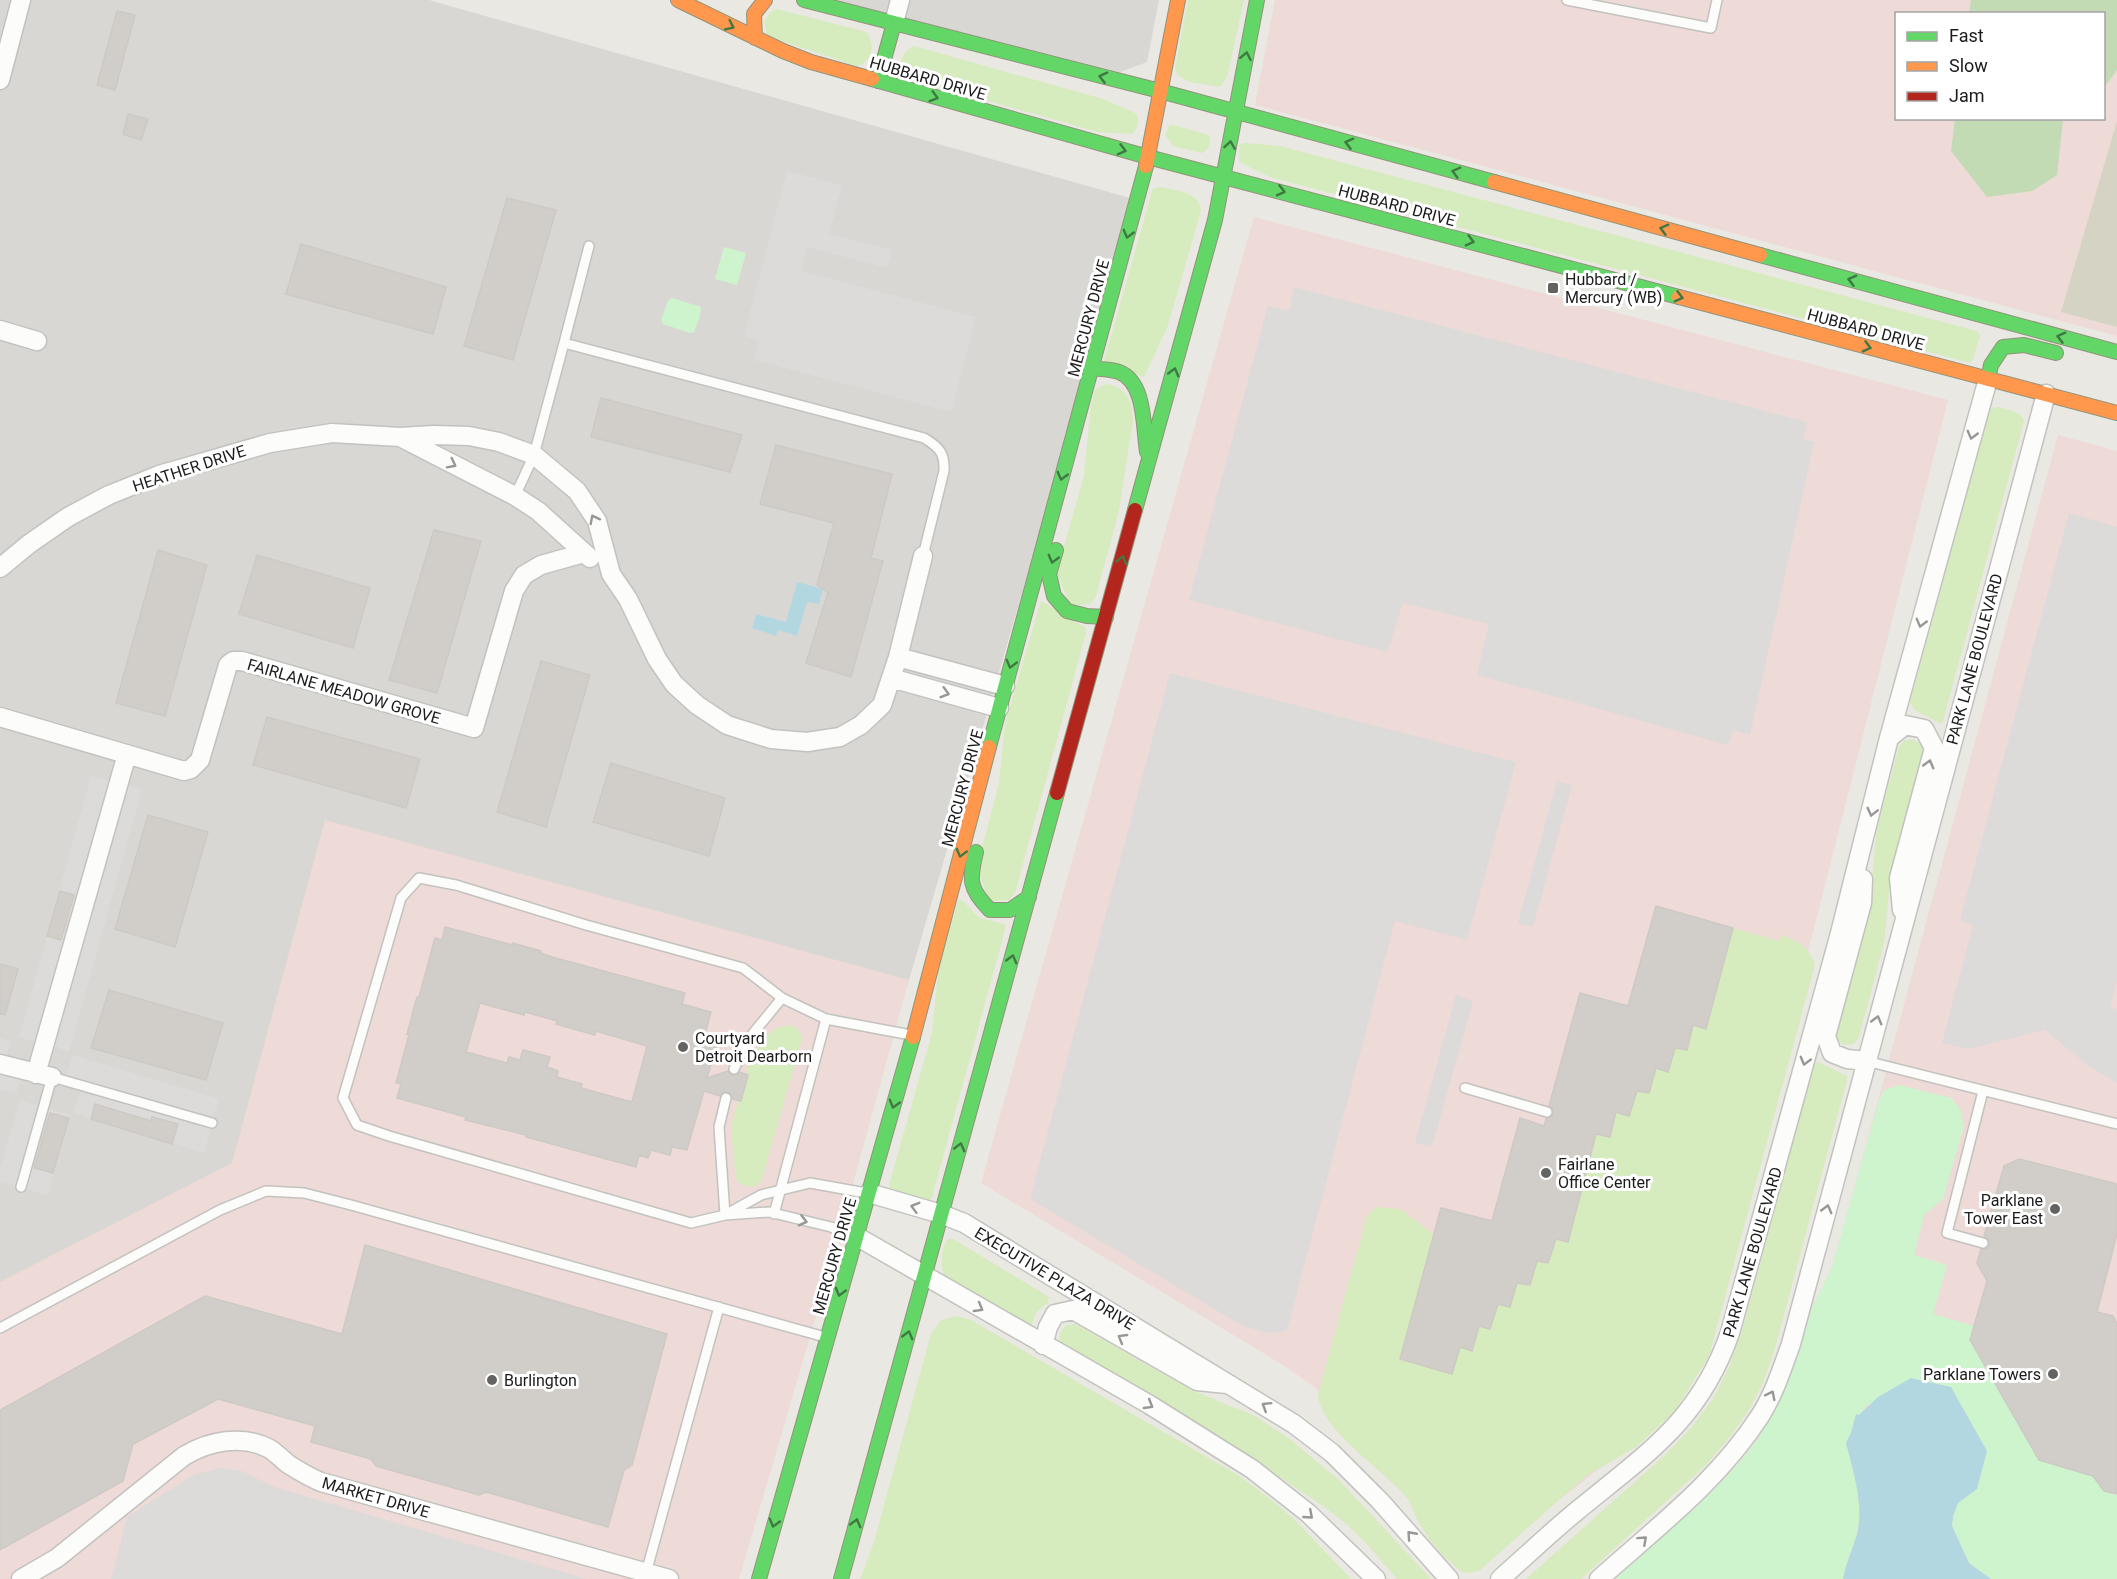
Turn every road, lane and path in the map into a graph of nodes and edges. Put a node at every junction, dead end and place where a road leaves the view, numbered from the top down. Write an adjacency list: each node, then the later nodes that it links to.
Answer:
1 (21, 0): 12 (street)
2 (678, 0): 11 (street, HUBBARD DRIVE, one-way to 11)
3 (765, 0): 11 (street)
4 (804, 0): 10 (street)
5 (900, 0): 10 (street)
6 (1178, 0): 14 (street, MERCURY DRIVE)
7 (1257, 0): 15 (street, one-way to 7)
8 (1567, 0): 9 (lane)
9 (1717, 0)
10 (894, 23): 13 (street); 14 (street, one-way to 10)
11 (755, 38): 13 (street, HUBBARD DRIVE)
12 (0, 80)
13 (878, 81): 16 (street, HUBBARD DRIVE, one-way to 16)
14 (1160, 91): 15 (street); 16 (street, MERCURY DRIVE)
15 (1235, 112): 17 (street, one-way to 15); 22 (street, one-way to 15)
16 (1148, 158): 17 (street, HUBBARD DRIVE); 24 (street, MERCURY DRIVE, one-way to 24)
17 (1225, 178): 25 (street, HUBBARD DRIVE, one-way to 25); 31 (street, one-way to 17)
18 (589, 246): 21 (lane)
19 (0, 330): 20 (street)
20 (37, 341)
21 (564, 343): 30 (lane); 34 (lane)
22 (2117, 352)
23 (2071, 357): 25 (street)
24 (1091, 368): 27 (street, MERCURY DRIVE); 31 (street)
25 (1988, 379): 26 (street, HUBBARD DRIVE); 44 (street, PARK LANE BOULEVARD, one-way to 44)
26 (2046, 394): 28 (street, HUBBARD DRIVE); 50 (street, PARK LANE BOULEVARD)
27 (1083, 399): 37 (street, one-way to 37); 40 (street, MERCURY DRIVE, one-way to 40)
28 (2114, 411)
29 (400, 437): 30 (street, HEATHER DRIVE); 32 (street, HEATHER DRIVE, one-way to 32); 35 (street, HEATHER DRIVE)
30 (534, 455): 32 (lane); 36 (street, HEATHER DRIVE, one-way to 30)
31 (1149, 461): 37 (street, one-way to 31)
32 (515, 496): 33 (street, HEATHER DRIVE)
33 (584, 554): 36 (street, HEATHER DRIVE); 45 (street, FAIRLANE MEADOW GROVE)
34 (923, 556): 38 (street, HEATHER DRIVE)
35 (0, 568)
36 (611, 574): 39 (street, HEATHER DRIVE)
37 (1106, 617): 49 (street)
38 (898, 657): 39 (street, HEATHER DRIVE); 40 (street)
39 (891, 678): 41 (street, one-way to 41)
40 (1005, 686): 41 (street, MERCURY DRIVE)
41 (999, 708): 43 (street, MERCURY DRIVE)
42 (0, 717): 45 (street, FAIRLANE MEADOW GROVE)
43 (994, 731): 46 (street); 53 (street, MERCURY DRIVE, one-way to 53)
44 (1889, 738): 48 (street, PARK LANE BOULEVARD, one-way to 48); 50 (street, PARK LANE BOULEVARD, one-way to 44)
45 (127, 754): 57 (street)
46 (992, 790)
47 (981, 834): 49 (street)
48 (1865, 841): 54 (street, PARK LANE BOULEVARD); 85 (street, PARK LANE BOULEVARD, one-way to 85)
49 (1029, 897): 68 (street, one-way to 49)
50 (1903, 924): 54 (street, PARK LANE BOULEVARD, one-way to 50)
51 (782, 998): 52 (lane); 56 (lane); 69 (lane)
52 (826, 1019): 53 (lane); 65 (lane)
53 (913, 1036): 66 (street, MERCURY DRIVE, one-way to 66)
54 (1866, 1061): 59 (lane); 86 (street, PARK LANE BOULEVARD, one-way to 54)
55 (0, 1064): 57 (street)
56 (734, 1069)
57 (44, 1076): 62 (lane); 64 (lane)
58 (1465, 1088): 61 (lane)
59 (1983, 1090): 63 (lane); 71 (lane)
60 (726, 1098): 69 (lane)
61 (1547, 1112)
62 (212, 1124)
63 (2117, 1124)
64 (21, 1187)
65 (779, 1191): 66 (lane); 67 (lane); 69 (lane)
66 (869, 1193): 68 (street, EXECUTIVE PLAZA DRIVE, one-way to 66); 70 (street, MERCURY DRIVE)
67 (774, 1214): 69 (lane); 70 (lane, one-way to 70)
68 (941, 1214): 72 (street); 77 (street, EXECUTIVE PLAZA DRIVE)
69 (725, 1215)
70 (856, 1236): 72 (street); 75 (street, MERCURY DRIVE, one-way to 75)
71 (1983, 1243)
72 (924, 1276): 76 (street, one-way to 76); 82 (street, one-way to 72)
73 (719, 1307): 74 (lane); 75 (lane); 78 (lane)
74 (0, 1328)
75 (827, 1338): 81 (street, MERCURY DRIVE, one-way to 81)
76 (1042, 1345): 77 (street, EXECUTIVE PLAZA DRIVE, one-way to 76); 83 (street, one-way to 83)
77 (1232, 1384): 84 (street, EXECUTIVE PLAZA DRIVE, one-way to 77)
78 (646, 1573): 79 (street, MARKET DRIVE); 80 (street, MARKET DRIVE)
79 (21, 1579)
80 (669, 1579)
81 (759, 1579)
82 (841, 1579)
83 (1376, 1579)
84 (1449, 1579)
85 (1500, 1579)
86 (1599, 1579)

